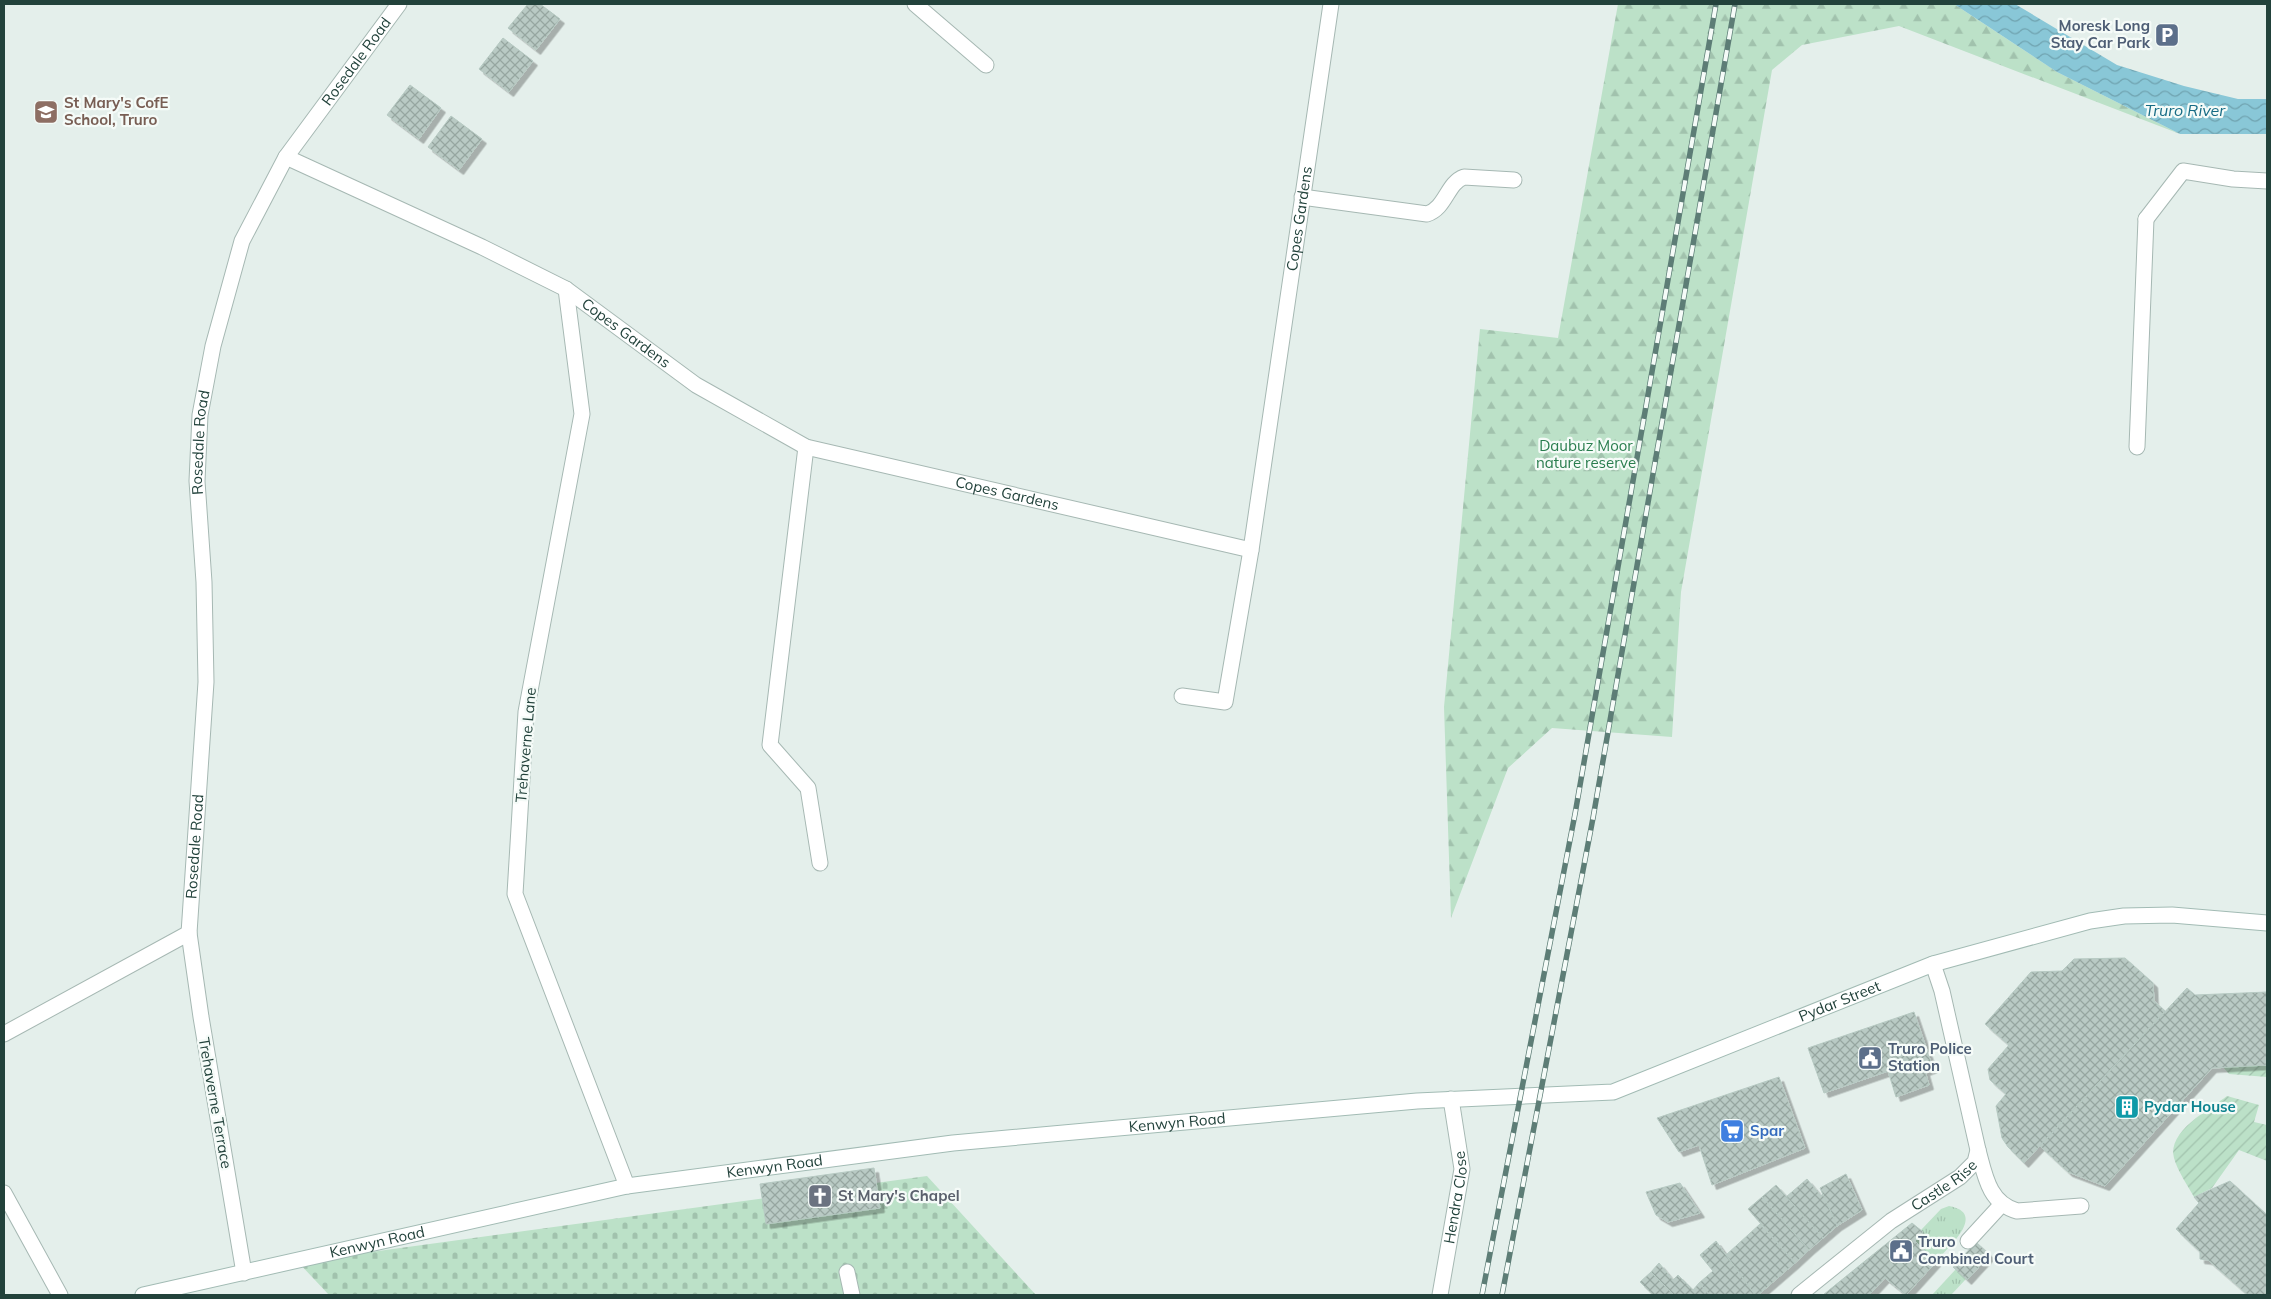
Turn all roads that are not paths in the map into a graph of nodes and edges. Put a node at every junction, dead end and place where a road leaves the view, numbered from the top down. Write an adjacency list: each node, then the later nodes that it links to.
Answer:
1 (399, 4): 5 (street, Rosedale Road)
2 (915, 4): 4 (street)
3 (1331, 4): 8 (street, Copes Gardens)
4 (986, 66)
5 (286, 157): 9 (street, Copes Gardens); 16 (street, Rosedale Road)
6 (1514, 180): 8 (street)
7 (2267, 181): 11 (street)
8 (1302, 197): 12 (street, Copes Gardens)
9 (566, 289): 10 (street, Copes Gardens); 22 (street, Trehaverne Lane)
10 (806, 447): 12 (street, Copes Gardens); 14 (street)
11 (2137, 447)
12 (1251, 550): 13 (street)
13 (1182, 696)
14 (820, 863)
15 (2267, 923): 17 (street, Pydar Street)
16 (189, 933): 18 (street); 28 (street, Trehaverne Terrace)
17 (1933, 964): 19 (street, Pydar Street); 21 (street, Castle Rise)
18 (4, 1034)
19 (1451, 1099): 20 (street, Pydar Street); 32 (street, Hendra Close)
20 (1417, 1101): 22 (street, Kenwyn Road)
21 (1978, 1150): 24 (street); 33 (street, Castle Rise)
22 (627, 1186): 28 (street, Kenwyn Road)
23 (4, 1193): 29 (street)
24 (2002, 1204): 25 (street); 26 (street)
25 (2081, 1206)
26 (1968, 1241)
27 (847, 1272): 31 (street)
28 (244, 1273): 30 (street, Kenwyn Road)
29 (60, 1295)
30 (143, 1295)
31 (852, 1295)
32 (1440, 1295)
33 (1799, 1295)

